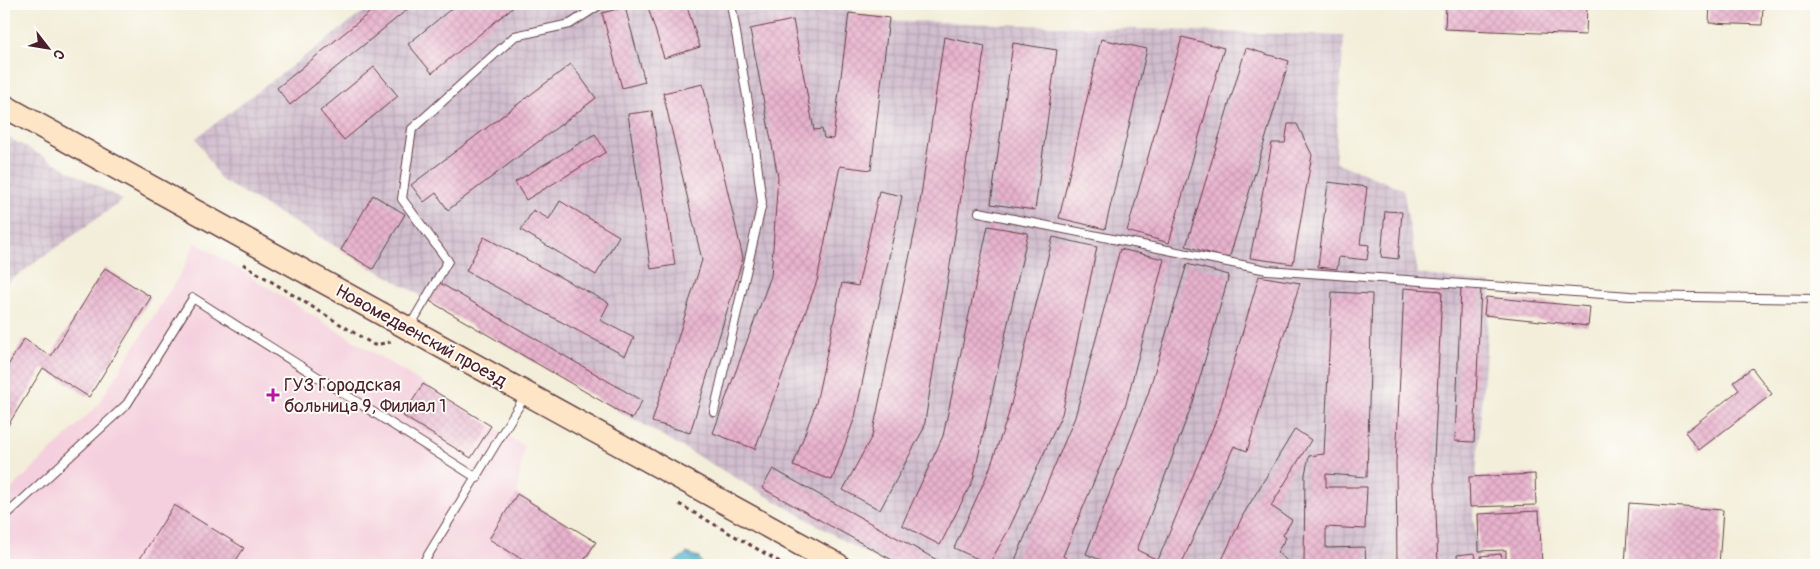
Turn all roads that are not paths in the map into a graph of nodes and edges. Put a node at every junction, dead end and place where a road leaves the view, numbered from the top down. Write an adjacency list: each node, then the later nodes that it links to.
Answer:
1 (601, 4): 6 (lane)
2 (731, 4): 8 (lane)
3 (4, 106): 6 (street, Новомедвенский проезд)
4 (978, 212): 5 (lane)
5 (1816, 299)
6 (408, 329): 7 (street, Новомедвенский проезд)
7 (526, 394): 9 (lane); 12 (street, Новомедвенский проезд)
8 (714, 412)
9 (477, 478): 10 (lane); 11 (lane)
10 (4, 516)
11 (422, 565)
12 (838, 565)

